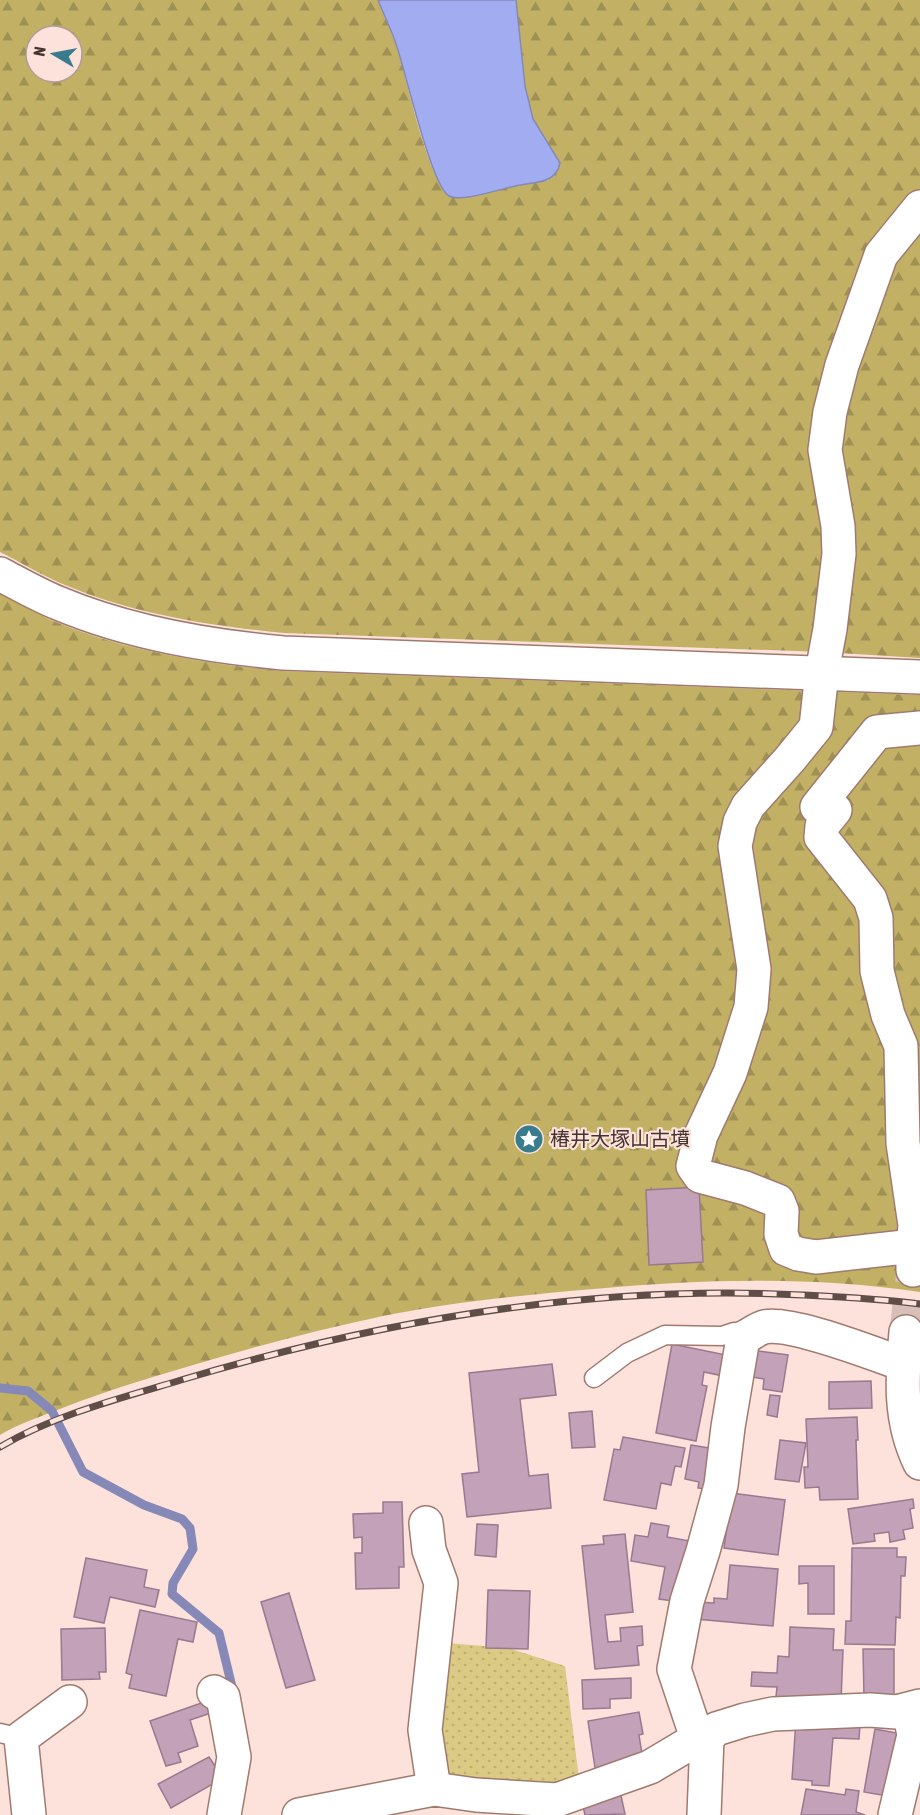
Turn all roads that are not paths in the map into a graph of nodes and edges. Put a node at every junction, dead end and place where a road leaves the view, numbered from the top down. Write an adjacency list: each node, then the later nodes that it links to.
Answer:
1 (920, 207): 3 (street)
2 (0, 574): 3 (street)
3 (822, 672): 4 (street); 5 (street)
4 (920, 677)
5 (920, 728)
6 (906, 1332): 8 (street)
7 (748, 1336): 8 (street); 9 (lane); 16 (street)
8 (903, 1364): 10 (street)
9 (594, 1378)
10 (920, 1463)
11 (426, 1523): 17 (street)
12 (214, 1692): 19 (street)
13 (70, 1702): 15 (street)
14 (915, 1708): 16 (street); 22 (street)
15 (10, 1735): 18 (street)
16 (708, 1738): 17 (street); 21 (street)
17 (434, 1789): 20 (street)
18 (29, 1815)
19 (224, 1815)
20 (299, 1815)
21 (704, 1815)
22 (895, 1815)

